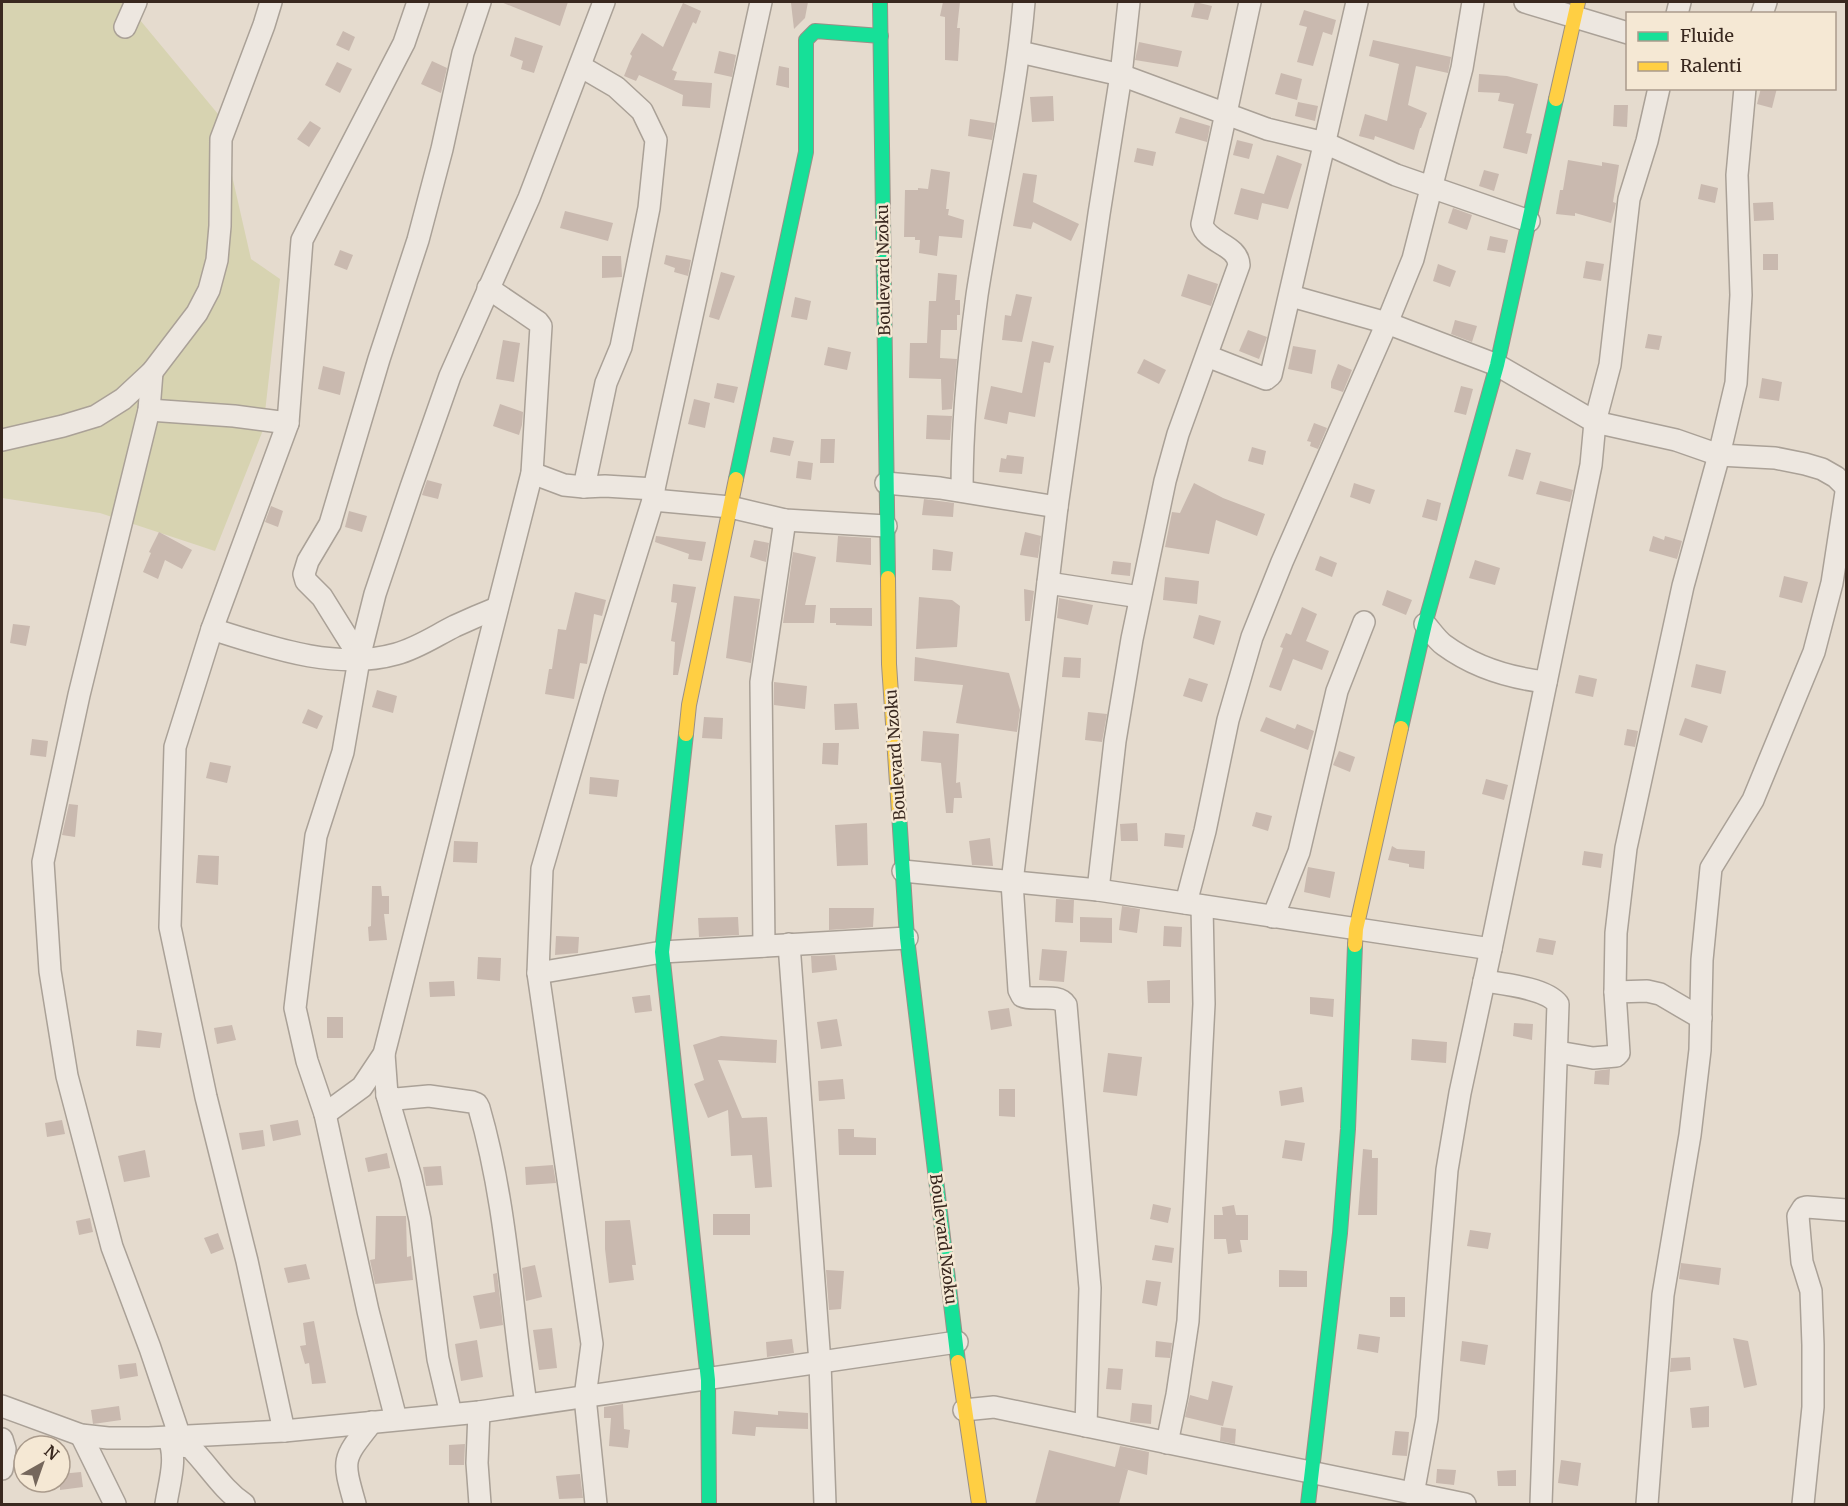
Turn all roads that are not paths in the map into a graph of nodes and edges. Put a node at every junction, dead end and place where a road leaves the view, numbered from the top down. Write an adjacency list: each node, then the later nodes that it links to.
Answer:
1 (136, 2): 15 (street)
2 (271, 2): 32 (street)
3 (418, 2): 35 (street)
4 (480, 2): 54 (street)
5 (604, 2): 19 (street)
6 (761, 2): 43 (street)
7 (880, 2): 17 (street, Boulevard Nzoku)
8 (1024, 2): 18 (street)
9 (1129, 2): 20 (street)
10 (1250, 2): 23 (street)
11 (1357, 2): 24 (street)
12 (1473, 2): 25 (street)
13 (1525, 2): 14 (street)
14 (1576, 10): 16 (street); 26 (street)
15 (125, 27)
16 (1626, 32)
17 (881, 36): 39 (street, Boulevard Nzoku); 44 (street)
18 (1020, 52): 20 (street); 42 (street)
19 (580, 66): 27 (street); 40 (street)
20 (1121, 75): 23 (street); 45 (street)
21 (1659, 90): 34 (street)
22 (1745, 90): 37 (street)
23 (1226, 113): 24 (street); 30 (street)
24 (1325, 143): 25 (street); 28 (street)
25 (1431, 186): 26 (street); 29 (street)
26 (1528, 221): 31 (street)
27 (488, 288): 38 (street); 54 (street)
28 (1291, 296): 29 (street); 30 (street)
29 (1387, 323): 31 (street); 59 (street)
30 (1207, 356): 49 (street)
31 (1497, 365): 34 (street); 52 (street)
32 (152, 372): 33 (street); 36 (street)
33 (149, 410): 35 (street); 91 (street)
34 (1595, 422): 37 (street); 55 (street)
35 (288, 423): 53 (street)
36 (2, 440)
37 (1719, 454): 41 (street); 69 (street)
38 (532, 473): 40 (street); 50 (street)
39 (886, 483): 42 (street); 47 (street, Boulevard Nzoku)
40 (584, 488): 43 (street)
41 (1846, 490): 70 (street)
42 (962, 491): 45 (street)
43 (654, 495): 44 (street); 67 (street)
44 (730, 507): 46 (street); 66 (street)
45 (1057, 507): 48 (street)
46 (785, 520): 47 (street); 64 (street)
47 (886, 526): 56 (street, Boulevard Nzoku)
48 (1048, 582): 49 (street); 57 (street)
49 (1140, 597): 58 (street)
50 (497, 608): 54 (street); 72 (street)
51 (1364, 622): 60 (street)
52 (1425, 624): 55 (street); 61 (street)
53 (212, 629): 54 (street); 88 (street)
54 (360, 656): 74 (street)
55 (1546, 682): 65 (street)
56 (903, 871): 57 (street); 62 (street, Boulevard Nzoku)
57 (1012, 882): 58 (street); 87 (street)
58 (1098, 890): 59 (street)
59 (1194, 904): 60 (street); 92 (street)
60 (1273, 917): 61 (street)
61 (1356, 929): 65 (street); 94 (street)
62 (907, 938): 63 (street); 76 (street, Boulevard Nzoku)
63 (789, 944): 64 (street); 77 (street)
64 (764, 946): 66 (street)
65 (1491, 949): 68 (street)
66 (662, 952): 67 (street); 78 (street)
67 (538, 973): 79 (street)
68 (1484, 981): 71 (street); 95 (street)
69 (1615, 992): 70 (street); 71 (street)
70 (1701, 1018): 108 (street)
71 (1558, 1052): 107 (street)
72 (384, 1053): 73 (street); 74 (street)
73 (387, 1095): 80 (street); 84 (street)
74 (325, 1114): 85 (street)
75 (1846, 1210): 109 (street)
76 (957, 1342): 77 (street); 82 (street, Boulevard Nzoku)
77 (820, 1363): 78 (street); 103 (street)
78 (708, 1380): 79 (street); 102 (street)
79 (585, 1397): 80 (street); 101 (street)
80 (526, 1404): 83 (street)
81 (2, 1406): 89 (street)
82 (964, 1410): 87 (street); 104 (street, Boulevard Nzoku)
83 (479, 1412): 84 (street); 100 (street)
84 (451, 1414): 85 (street)
85 (396, 1419): 86 (street)
86 (372, 1422): 88 (street); 99 (street)
87 (1086, 1426): 92 (street)
88 (284, 1431): 91 (street)
89 (81, 1435): 91 (street); 96 (street)
90 (2, 1439): 93 (street)
91 (173, 1440): 97 (street); 98 (street)
92 (1167, 1443): 94 (street)
93 (2, 1469)
94 (1312, 1473): 95 (street); 105 (street)
95 (1413, 1494): 106 (street)
96 (115, 1504)
97 (166, 1504)
98 (244, 1504)
99 (355, 1504)
100 (480, 1504)
101 (596, 1504)
102 (708, 1504)
103 (825, 1504)
104 (979, 1504)
105 (1308, 1504)
106 (1465, 1504)
107 (1541, 1504)
108 (1647, 1504)
109 (1803, 1504)

